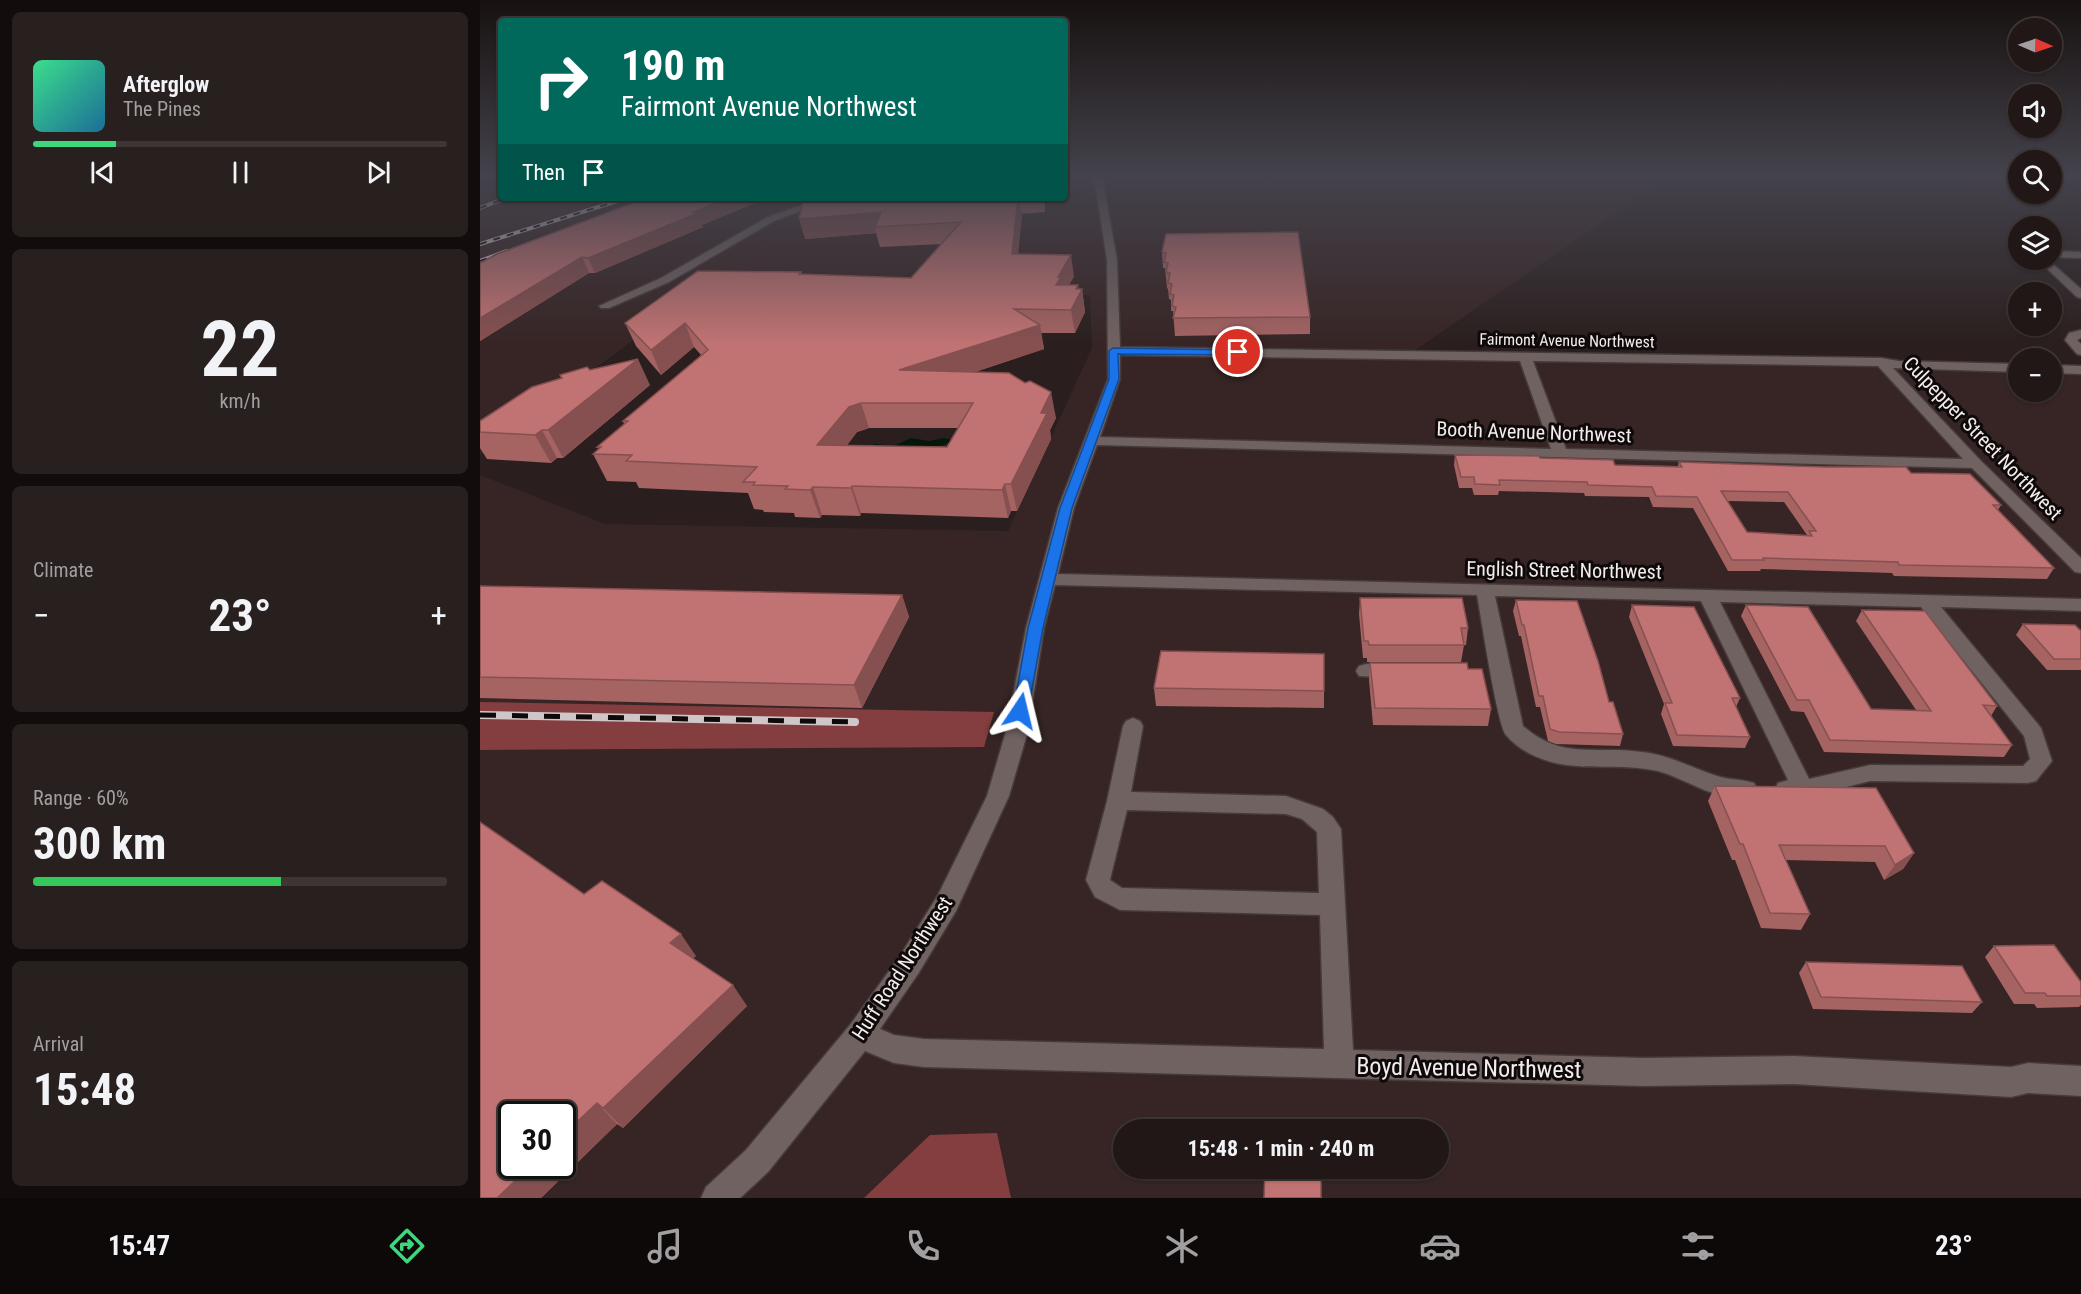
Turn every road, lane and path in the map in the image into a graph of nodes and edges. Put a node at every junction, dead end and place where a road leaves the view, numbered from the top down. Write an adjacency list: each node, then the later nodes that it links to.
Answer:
1 (749, 232): 7 (street)
2 (1107, 232): 9 (street, Huff Road Northwest)
3 (2062, 254): 4 (street)
4 (2081, 255)
5 (2054, 270): 6 (street)
6 (2081, 295)
7 (605, 306)
8 (2081, 334): 10 (street)
9 (1113, 351): 11 (street, Fairmont Avenue Northwest); 16 (street, Huff Road Northwest)
10 (2081, 351)
11 (1525, 356): 12 (street, Fairmont Avenue Northwest); 17 (street)
12 (1881, 362): 13 (street, Fairmont Avenue Northwest); 18 (street, Culpepper Street Northwest)
13 (2008, 368)
14 (2062, 369): 15 (street)
15 (2081, 370)
16 (1091, 441): 17 (street, Booth Avenue Northwest); 20 (street, Huff Road Northwest)
17 (1560, 453): 18 (street, Booth Avenue Northwest)
18 (1976, 464): 19 (street, Culpepper Street Northwest)
19 (2081, 568)
20 (1047, 579): 21 (street, English Street Northwest); 33 (street, Huff Road Northwest)
21 (1485, 590): 22 (street, English Street Northwest); 28 (street)
22 (1708, 596): 23 (street, English Street Northwest); 30 (street)
23 (1926, 601): 24 (street, English Street Northwest); 30 (street)
24 (2081, 605)
25 (1366, 671): 26 (street)
26 (1411, 671)
27 (1479, 671): 28 (street)
28 (1501, 671): 30 (street)
29 (1133, 726): 31 (street)
30 (1803, 789)
31 (1118, 801): 32 (street); 32 (street)
32 (1332, 904): 34 (street)
33 (860, 1035): 34 (street, Boyd Avenue Northwest); 36 (street, Huff Road Northwest)
34 (1339, 1064): 35 (street, Boyd Avenue Northwest)
35 (2081, 1081)
36 (717, 1198)

